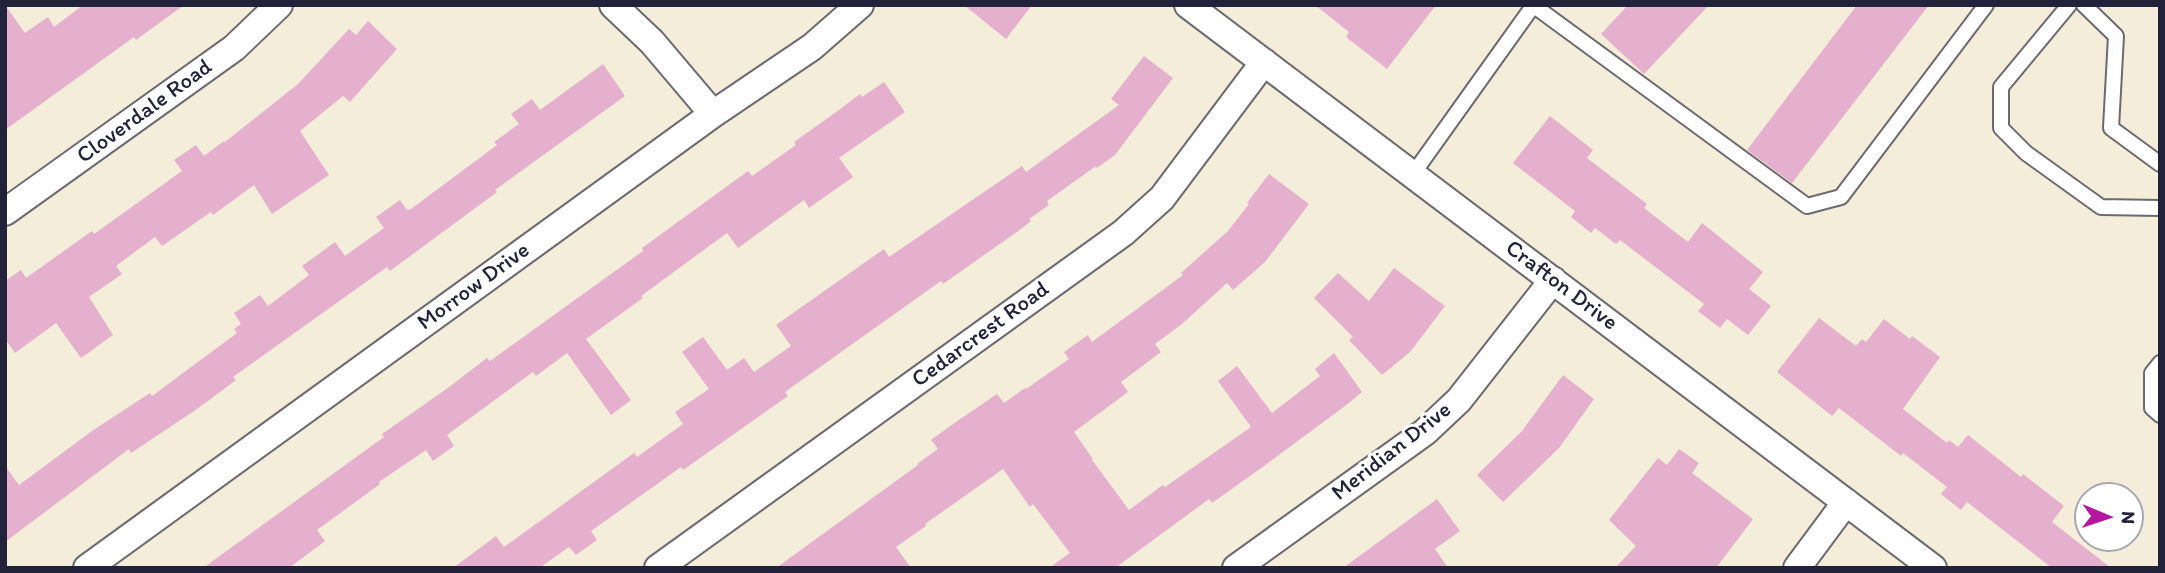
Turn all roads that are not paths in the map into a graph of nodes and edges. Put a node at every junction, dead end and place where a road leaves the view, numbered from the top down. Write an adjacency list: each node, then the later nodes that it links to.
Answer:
1 (279, 5): 14 (street, Cloverdale Road)
2 (613, 5): 10 (street)
3 (860, 5): 10 (street, Morrow Drive)
4 (1188, 5): 9 (street, Crafton Drive)
5 (1533, 5): 6 (lane); 12 (lane)
6 (1986, 5)
7 (2069, 5): 13 (lane)
8 (2084, 5): 11 (lane)
9 (1264, 62): 12 (street, Crafton Drive); 20 (street, Cedarcrest Road)
10 (713, 114): 19 (street, Morrow Drive)
11 (2160, 164)
12 (1413, 174): 15 (street, Crafton Drive)
13 (2160, 208)
14 (5, 212)
15 (1553, 280): 18 (street, Crafton Drive); 21 (street, Meridian Drive)
16 (2160, 363): 17 (lane)
17 (2160, 415)
18 (1846, 502): 22 (street); 23 (street, Crafton Drive)
19 (87, 568)
20 (658, 568)
21 (1236, 568)
22 (1797, 568)
23 (1933, 568)

